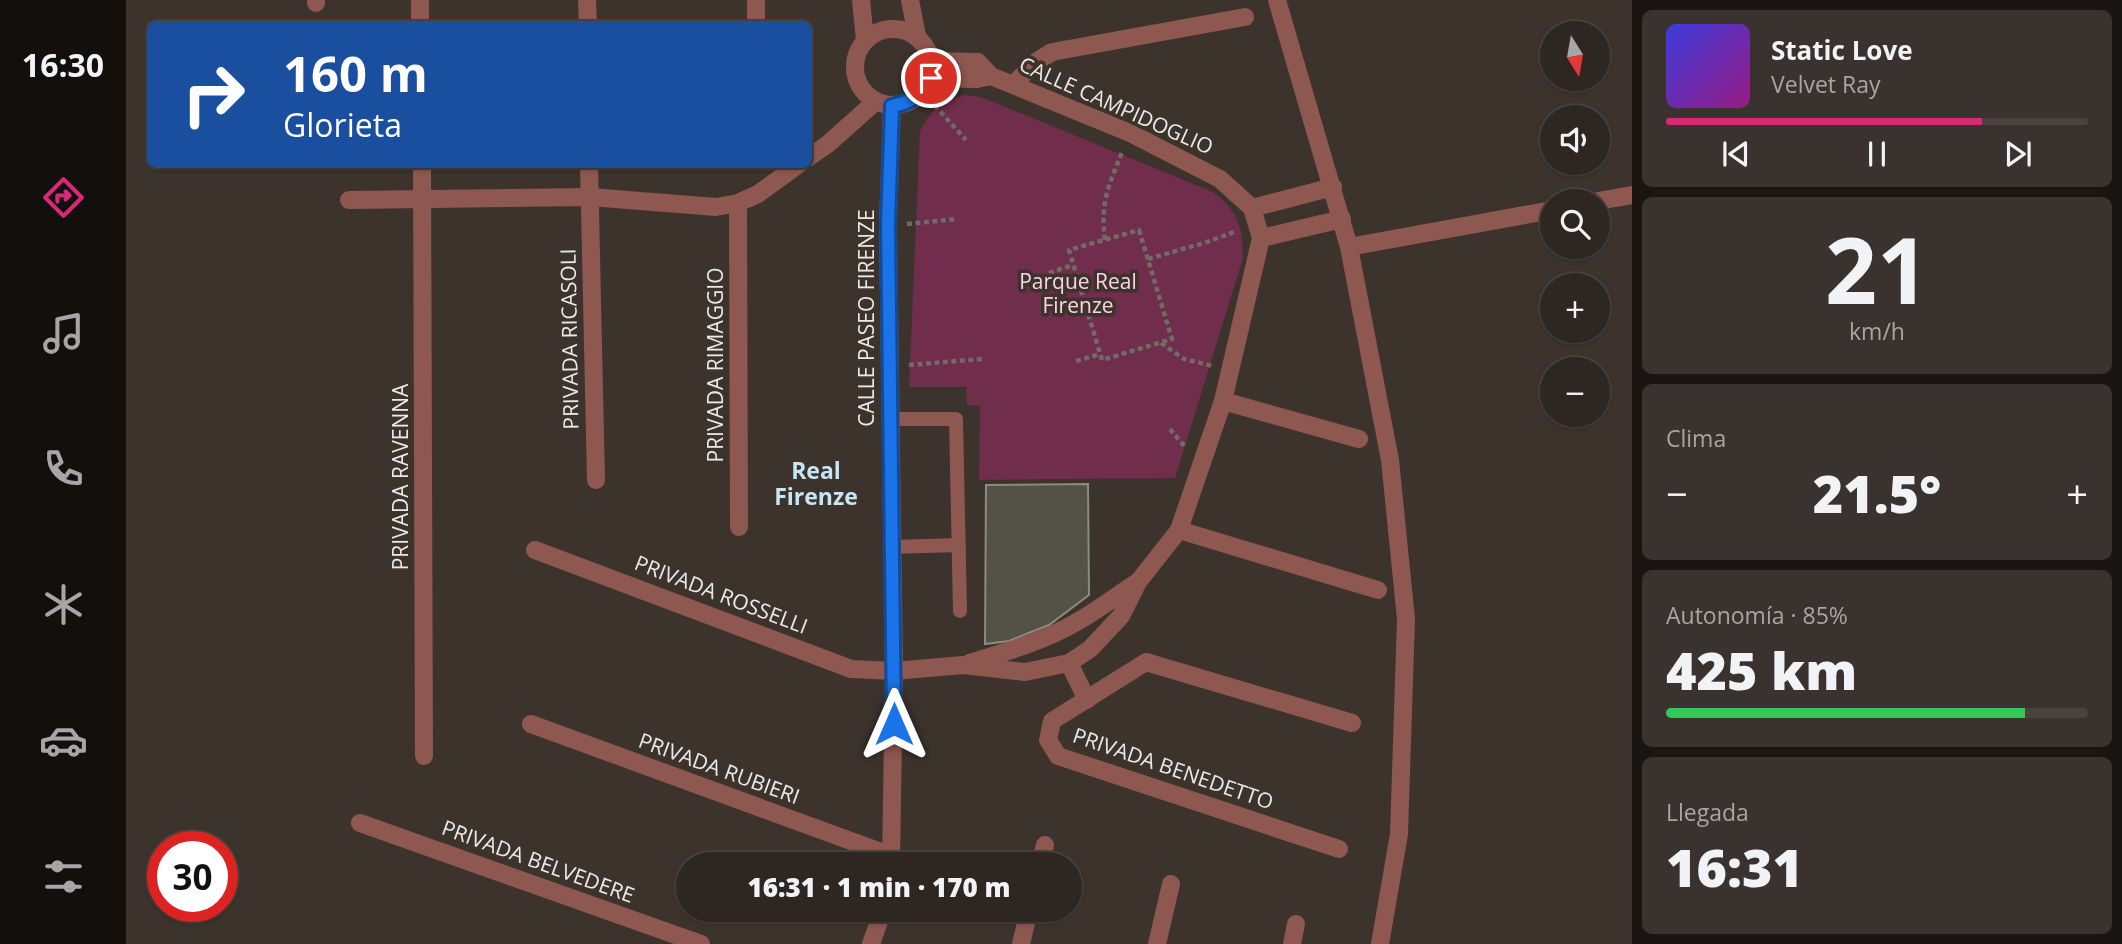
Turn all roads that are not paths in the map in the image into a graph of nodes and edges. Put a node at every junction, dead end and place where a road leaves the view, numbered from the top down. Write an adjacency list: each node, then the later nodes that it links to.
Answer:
1 (420, 0): 8 (street)
2 (587, 0): 9 (street)
3 (756, 0): 10 (street)
4 (861, 0): 12 (street)
5 (910, 0): 11 (street)
6 (1277, 0): 20 (street)
7 (1245, 17): 14 (street)
8 (420, 21)
9 (588, 21)
10 (756, 21)
11 (917, 36): 12 (street); 13 (street)
12 (865, 40): 15 (street)
13 (929, 77): 14 (street, CALLE CAMPIDOGLIO); 15 (street)
14 (1014, 85): 29 (street, CALLE CAMPIDOGLIO)
15 (883, 104): 16 (street); 32 (street, CALLE PASEO FIRENZE)
16 (812, 155)
17 (422, 168): 22 (street, PRIVADA RAVENNA)
18 (589, 168): 23 (street, PRIVADA RICASOLI)
19 (775, 172): 26 (street)
20 (1333, 187): 28 (street); 29 (street)
21 (1632, 195): 24 (street)
22 (423, 197): 23 (street); 25 (street); 51 (street, PRIVADA RAVENNA)
23 (590, 197): 26 (street); 34 (street, PRIVADA RICASOLI)
24 (1610, 199)
25 (349, 200)
26 (738, 203): 35 (street, PRIVADA RIMAGGIO)
27 (1540, 212): 30 (street)
28 (1342, 219): 29 (street); 30 (street)
29 (1257, 223): 31 (street)
30 (1349, 247): 69 (street)
31 (1223, 401): 33 (street); 36 (street)
32 (891, 419): 37 (lane); 38 (street, CALLE PASEO FIRENZE)
33 (1359, 439)
34 (596, 481)
35 (739, 527)
36 (1179, 530): 40 (street); 41 (street)
37 (959, 545): 38 (lane); 42 (lane)
38 (891, 547): 47 (street, CALLE PASEO FIRENZE)
39 (535, 550): 47 (street, PRIVADA ROSSELLI)
40 (1138, 582): 43 (street); 44 (street)
41 (1378, 590)
42 (960, 611)
43 (1075, 623): 44 (street); 46 (street)
44 (1090, 649): 45 (street)
45 (1069, 663): 46 (street); 48 (street)
46 (963, 665): 47 (street)
47 (894, 671): 56 (street, CALLE PASEO FIRENZE)
48 (1087, 700): 49 (street, PRIVADA BENEDETTO); 54 (street, PRIVADA BENEDETTO)
49 (1352, 723)
50 (531, 724): 55 (street, PRIVADA RUBIERI)
51 (424, 756)
52 (360, 822): 63 (street, PRIVADA BELVEDERE)
53 (1045, 845): 57 (street)
54 (1339, 849)
55 (870, 852)
56 (891, 852)
57 (1043, 852)
58 (1171, 884): 67 (street)
59 (879, 922): 64 (street)
60 (883, 922): 65 (street)
61 (1026, 922): 66 (street)
62 (1296, 924): 68 (street)
63 (701, 944)
64 (871, 944)
65 (887, 944)
66 (1021, 944)
67 (1157, 944)
68 (1292, 944)
69 (1380, 944)

